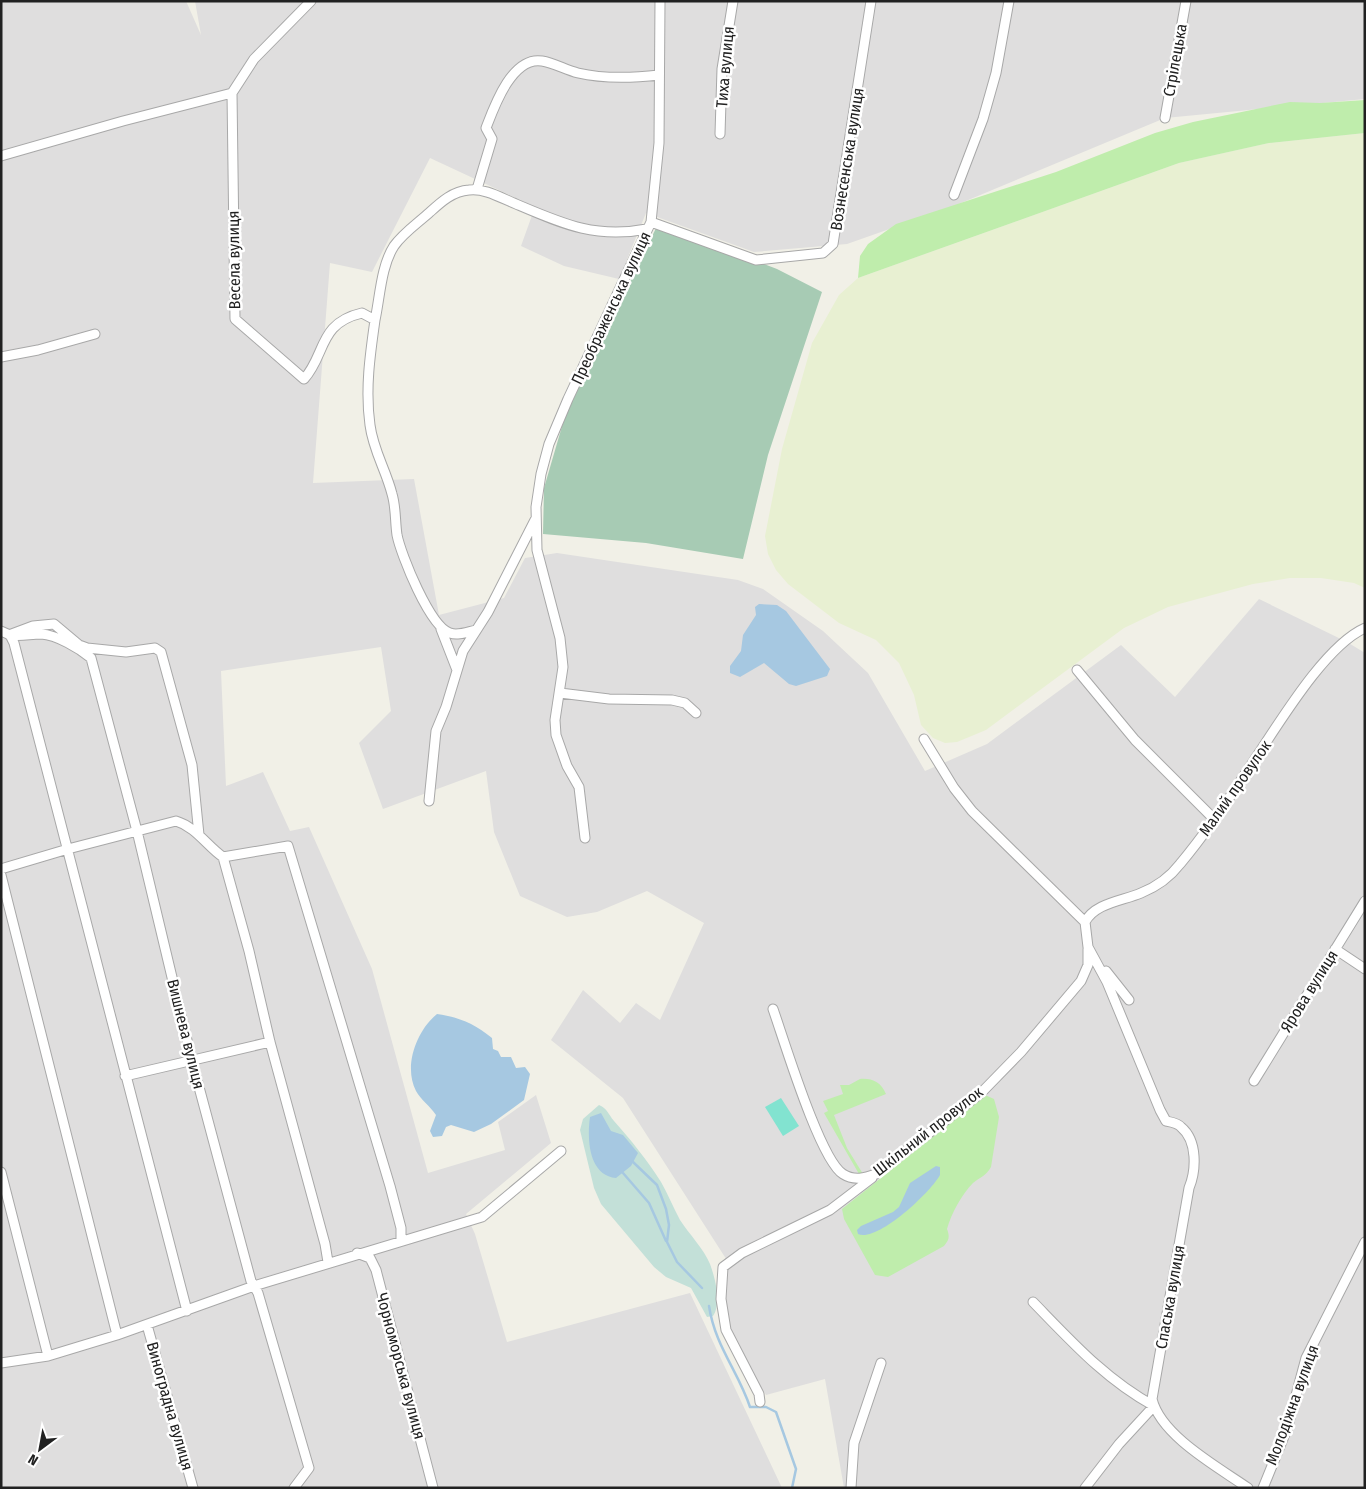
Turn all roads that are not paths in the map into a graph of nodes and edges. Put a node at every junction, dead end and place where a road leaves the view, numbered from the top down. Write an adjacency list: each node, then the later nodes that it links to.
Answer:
1 (311, 1): 8 (street)
2 (660, 1): 7 (street, Преображенська вулиця)
3 (733, 1): 10 (street, Тиха вулиця)
4 (871, 1): 14 (street, Вознесенська вулиця)
5 (1010, 1): 13 (street)
6 (1186, 1): 9 (street, Стрілецька)
7 (659, 75): 12 (street); 14 (street, Преображенська вулиця)
8 (232, 93): 11 (street); 15 (street, Весела вулиця)
9 (1165, 118)
10 (720, 134)
11 (1, 156)
12 (477, 190): 14 (street); 15 (street)
13 (954, 196)
14 (649, 226): 18 (street, Преображенська вулиця)
15 (375, 320): 19 (street)
16 (95, 334): 17 (street)
17 (1, 357)
18 (536, 520): 21 (street, Преображенська вулиця); 25 (street, Преображенська вулиця)
19 (440, 628): 21 (street); 23 (street)
20 (1365, 628): 29 (street, Малий провулок)
21 (476, 630): 23 (street, Преображенська вулиця)
22 (4, 634): 30 (street, Вишнева вулиця); 31 (street); 33 (street)
23 (458, 670): 28 (street, Преображенська вулиця)
24 (1077, 670): 29 (street)
25 (560, 692): 26 (street); 32 (street, Преображенська вулиця)
26 (696, 713)
27 (924, 739): 38 (street)
28 (429, 801)
29 (1215, 820): 38 (street, Малий провулок)
30 (137, 831): 31 (street); 33 (street); 45 (street, Вишнева вулиця)
31 (199, 835): 34 (street)
32 (585, 838)
33 (68, 849): 35 (street); 46 (street)
34 (223, 857): 44 (street); 52 (street)
35 (1, 869)
36 (1, 875): 60 (street)
37 (1365, 901): 40 (street, Ярова вулиця)
38 (1085, 922): 39 (street, Шкільний провулок)
39 (1088, 947): 42 (street); 50 (street, Шкільний провулок); 51 (street, Шкільний провулок)
40 (1335, 948): 41 (street); 47 (street, Ярова вулиця)
41 (1365, 969)
42 (1129, 1000)
43 (773, 1009): 50 (street, Шкільний провулок)
44 (270, 1042): 45 (street); 55 (street)
45 (192, 1061): 46 (street); 56 (street, Вишнева вулиця)
46 (125, 1076): 58 (street)
47 (1254, 1081)
48 (561, 1152): 52 (street)
49 (1, 1172): 61 (street)
50 (876, 1174): 64 (street)
51 (1189, 1188): 65 (street, Спаська вулиця)
52 (401, 1240): 54 (street)
53 (1365, 1242): 72 (street, Молодіжна вулиця)
54 (357, 1253): 55 (street); 68 (street, Чорноморська вулиця)
55 (328, 1262): 56 (street)
56 (254, 1286): 58 (street); 67 (street, Вишнева вулиця)
57 (1033, 1302): 65 (street)
58 (186, 1311): 59 (street)
59 (147, 1325): 60 (street); 66 (street, Виноградна вулиця)
60 (117, 1335): 61 (street)
61 (48, 1356): 62 (street)
62 (1, 1363)
63 (881, 1363): 69 (street)
64 (760, 1402)
65 (1154, 1406): 70 (street); 71 (street)
66 (193, 1488)
67 (294, 1488)
68 (433, 1488)
69 (852, 1488)
70 (1085, 1488)
71 (1248, 1488)
72 (1263, 1488)

